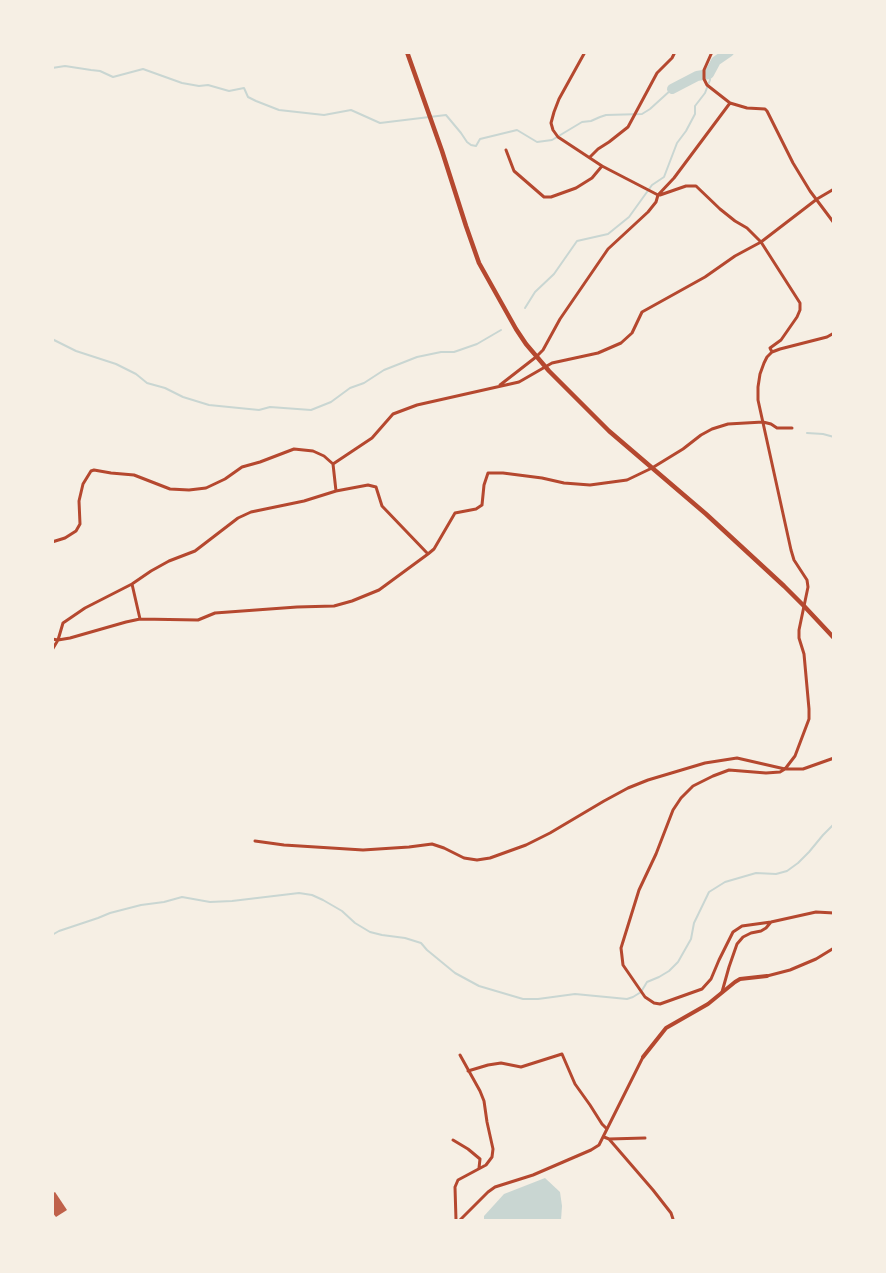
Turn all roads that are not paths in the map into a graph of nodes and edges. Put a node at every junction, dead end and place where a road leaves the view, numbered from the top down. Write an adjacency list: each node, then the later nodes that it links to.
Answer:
1 (407, 52): 16 (main road)
2 (585, 52): 7 (street)
3 (675, 52): 7 (street)
4 (712, 52): 5 (street)
5 (730, 103): 10 (street); 11 (street)
6 (506, 150): 8 (street)
7 (590, 158): 8 (street)
8 (602, 166): 10 (street)
9 (834, 189): 11 (street)
10 (658, 195): 13 (street); 16 (street)
11 (817, 199): 12 (street); 13 (street)
12 (834, 223)
13 (761, 242): 15 (street); 17 (street)
14 (834, 333): 15 (street)
15 (772, 352): 18 (street)
16 (536, 357): 17 (street); 21 (main road)
17 (499, 386): 20 (street)
18 (763, 422): 19 (street); 21 (street); 26 (street)
19 (792, 428)
20 (333, 464): 22 (street); 23 (street)
21 (652, 468): 24 (street); 26 (main road)
22 (336, 491): 24 (street); 25 (street)
23 (52, 542)
24 (428, 554): 27 (street)
25 (132, 584): 27 (street); 30 (street)
26 (804, 606): 28 (main road); 33 (street)
27 (140, 620): 30 (street)
28 (834, 638)
29 (52, 639): 30 (street)
30 (58, 640): 31 (street)
31 (52, 650)
32 (834, 758): 33 (street)
33 (785, 769): 34 (street); 36 (street)
34 (255, 841)
35 (834, 913): 36 (street)
36 (771, 922): 39 (street)
37 (834, 948): 38 (street)
38 (767, 976): 39 (street)
39 (722, 992): 41 (street)
40 (460, 1055): 42 (street)
41 (644, 1057): 43 (street)
42 (468, 1071): 43 (street); 48 (street)
43 (607, 1129): 44 (street)
44 (604, 1137): 46 (street); 51 (street)
45 (645, 1138): 46 (street)
46 (609, 1139): 49 (street)
47 (452, 1140): 48 (street)
48 (479, 1169): 50 (street)
49 (673, 1219)
50 (456, 1220)
51 (460, 1220)

